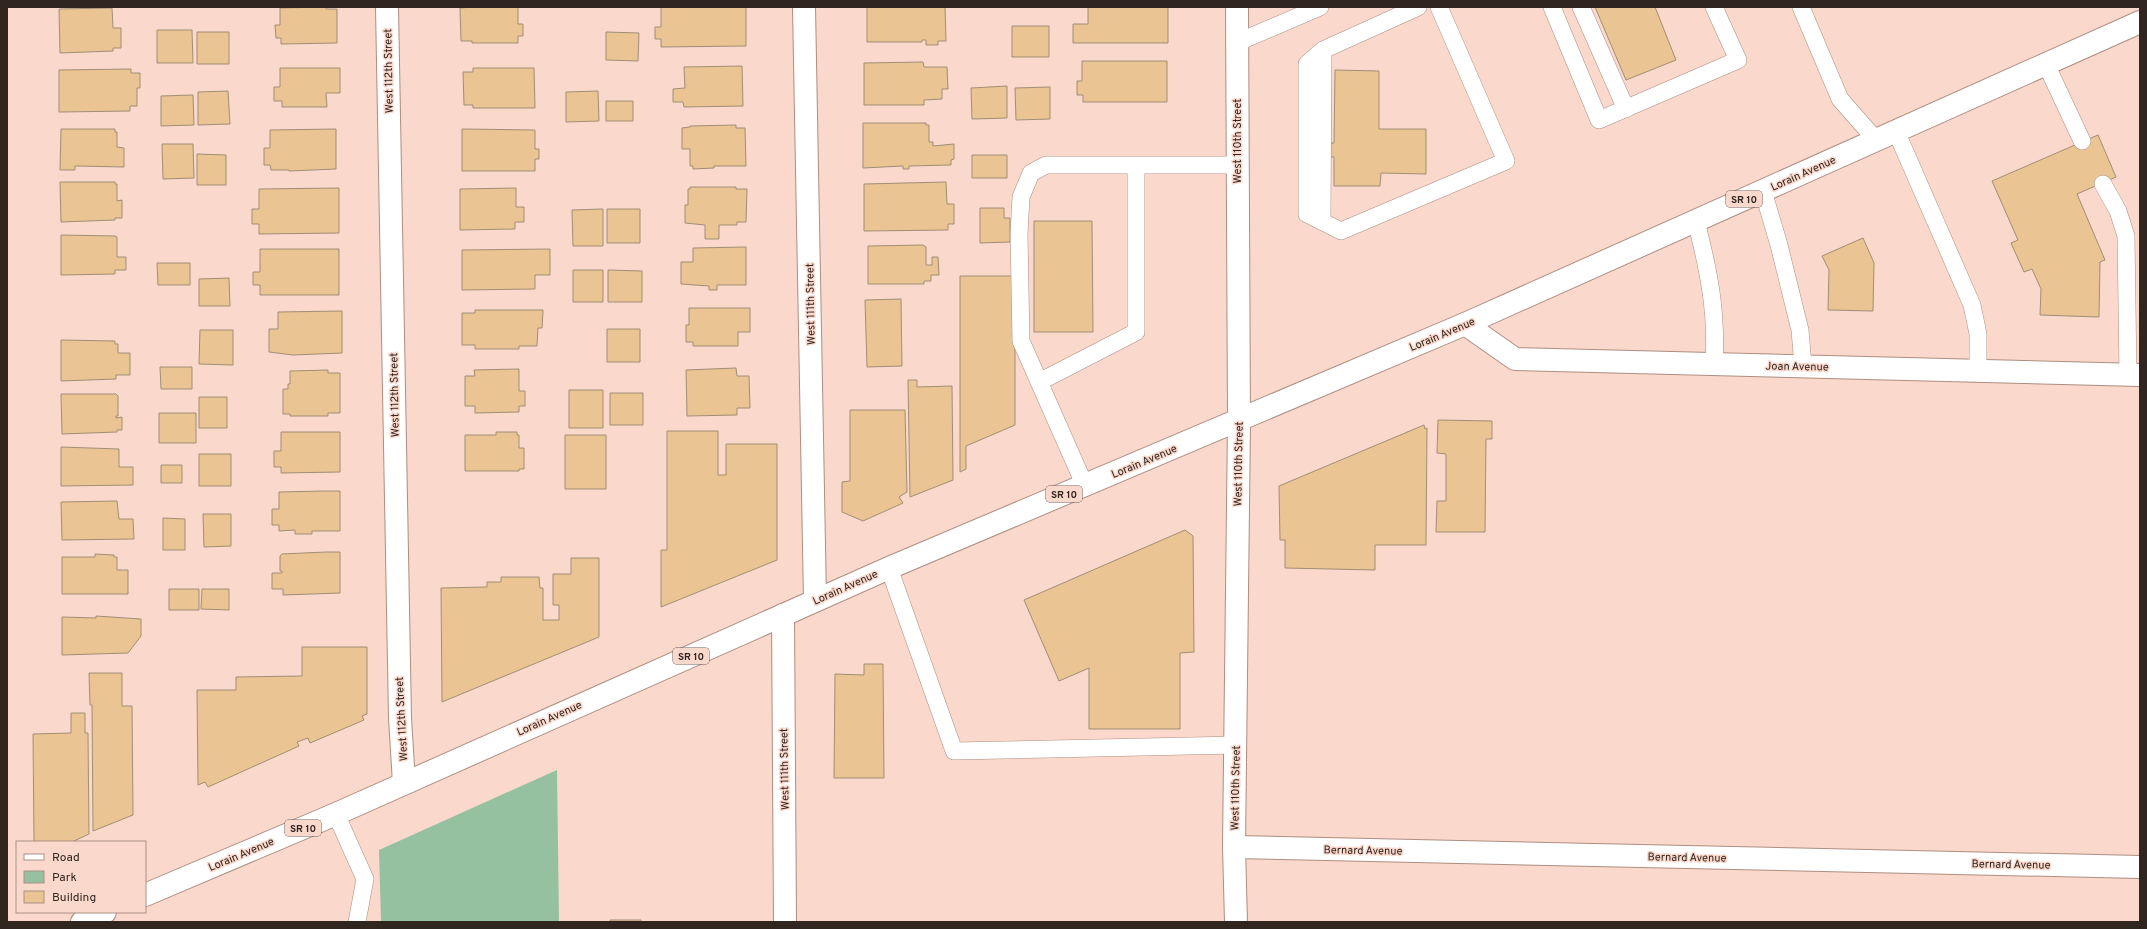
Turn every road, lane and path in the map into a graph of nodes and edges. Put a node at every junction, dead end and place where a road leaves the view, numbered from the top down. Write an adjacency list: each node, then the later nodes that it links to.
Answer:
1 (387, 7): 35 (street, West 112th Street)
2 (804, 7): 32 (street, West 111th Street)
3 (1237, 7): 12 (street, West 110th Street)
4 (1320, 7): 12 (lane)
5 (1418, 7): 6 (lane)
6 (1439, 7)
7 (1552, 7): 14 (lane)
8 (1581, 7): 14 (lane)
9 (1714, 7): 14 (lane)
10 (1801, 7): 16 (lane)
11 (2140, 22): 13 (street, Lorain Avenue / SR 10)
12 (1236, 44): 18 (street, West 110th Street)
13 (2046, 64): 15 (street, Lorain Avenue / SR 10); 17 (lane)
14 (1626, 109)
15 (1896, 131): 16 (street, Lorain Avenue / SR 10); 26 (lane)
16 (1876, 140): 21 (street, Lorain Avenue / SR 10)
17 (2082, 141)
18 (1237, 165): 19 (lane); 29 (street, West 110th Street)
19 (1136, 166): 28 (lane); 28 (lane)
20 (2103, 184): 27 (lane)
21 (1763, 190): 22 (street, Lorain Avenue / SR 10); 25 (lane)
22 (1696, 221): 23 (street, Lorain Avenue / SR 10); 24 (lane)
23 (1465, 324): 24 (street, Joan Avenue); 29 (street, Lorain Avenue / SR 10)
24 (1714, 364): 25 (street, Joan Avenue)
25 (1802, 366): 26 (street, Joan Avenue)
26 (1978, 371): 27 (street, Joan Avenue)
27 (2134, 375)
28 (1039, 382): 30 (lane)
29 (1239, 421): 30 (street, Lorain Avenue / SR 10); 34 (street, West 110th Street)
30 (1085, 486): 31 (street, Lorain Avenue / SR 10)
31 (889, 568): 32 (street, Lorain Avenue / SR 10); 34 (lane)
32 (815, 600): 33 (street, Lorain Avenue / SR 10)
33 (783, 615): 35 (street, Lorain Avenue / SR 10); 43 (street, West 111th Street)
34 (1236, 745): 37 (street, West 110th Street)
35 (404, 783): 36 (street, Lorain Avenue / SR 10)
36 (336, 814): 39 (street, Lorain Avenue / SR 10); 42 (lane)
37 (1234, 847): 38 (street, Bernard Avenue); 44 (street, West 110th Street)
38 (2140, 867)
39 (146, 895)
40 (103, 913): 41 (street)
41 (82, 922)
42 (357, 922)
43 (785, 922)
44 (1236, 922)

